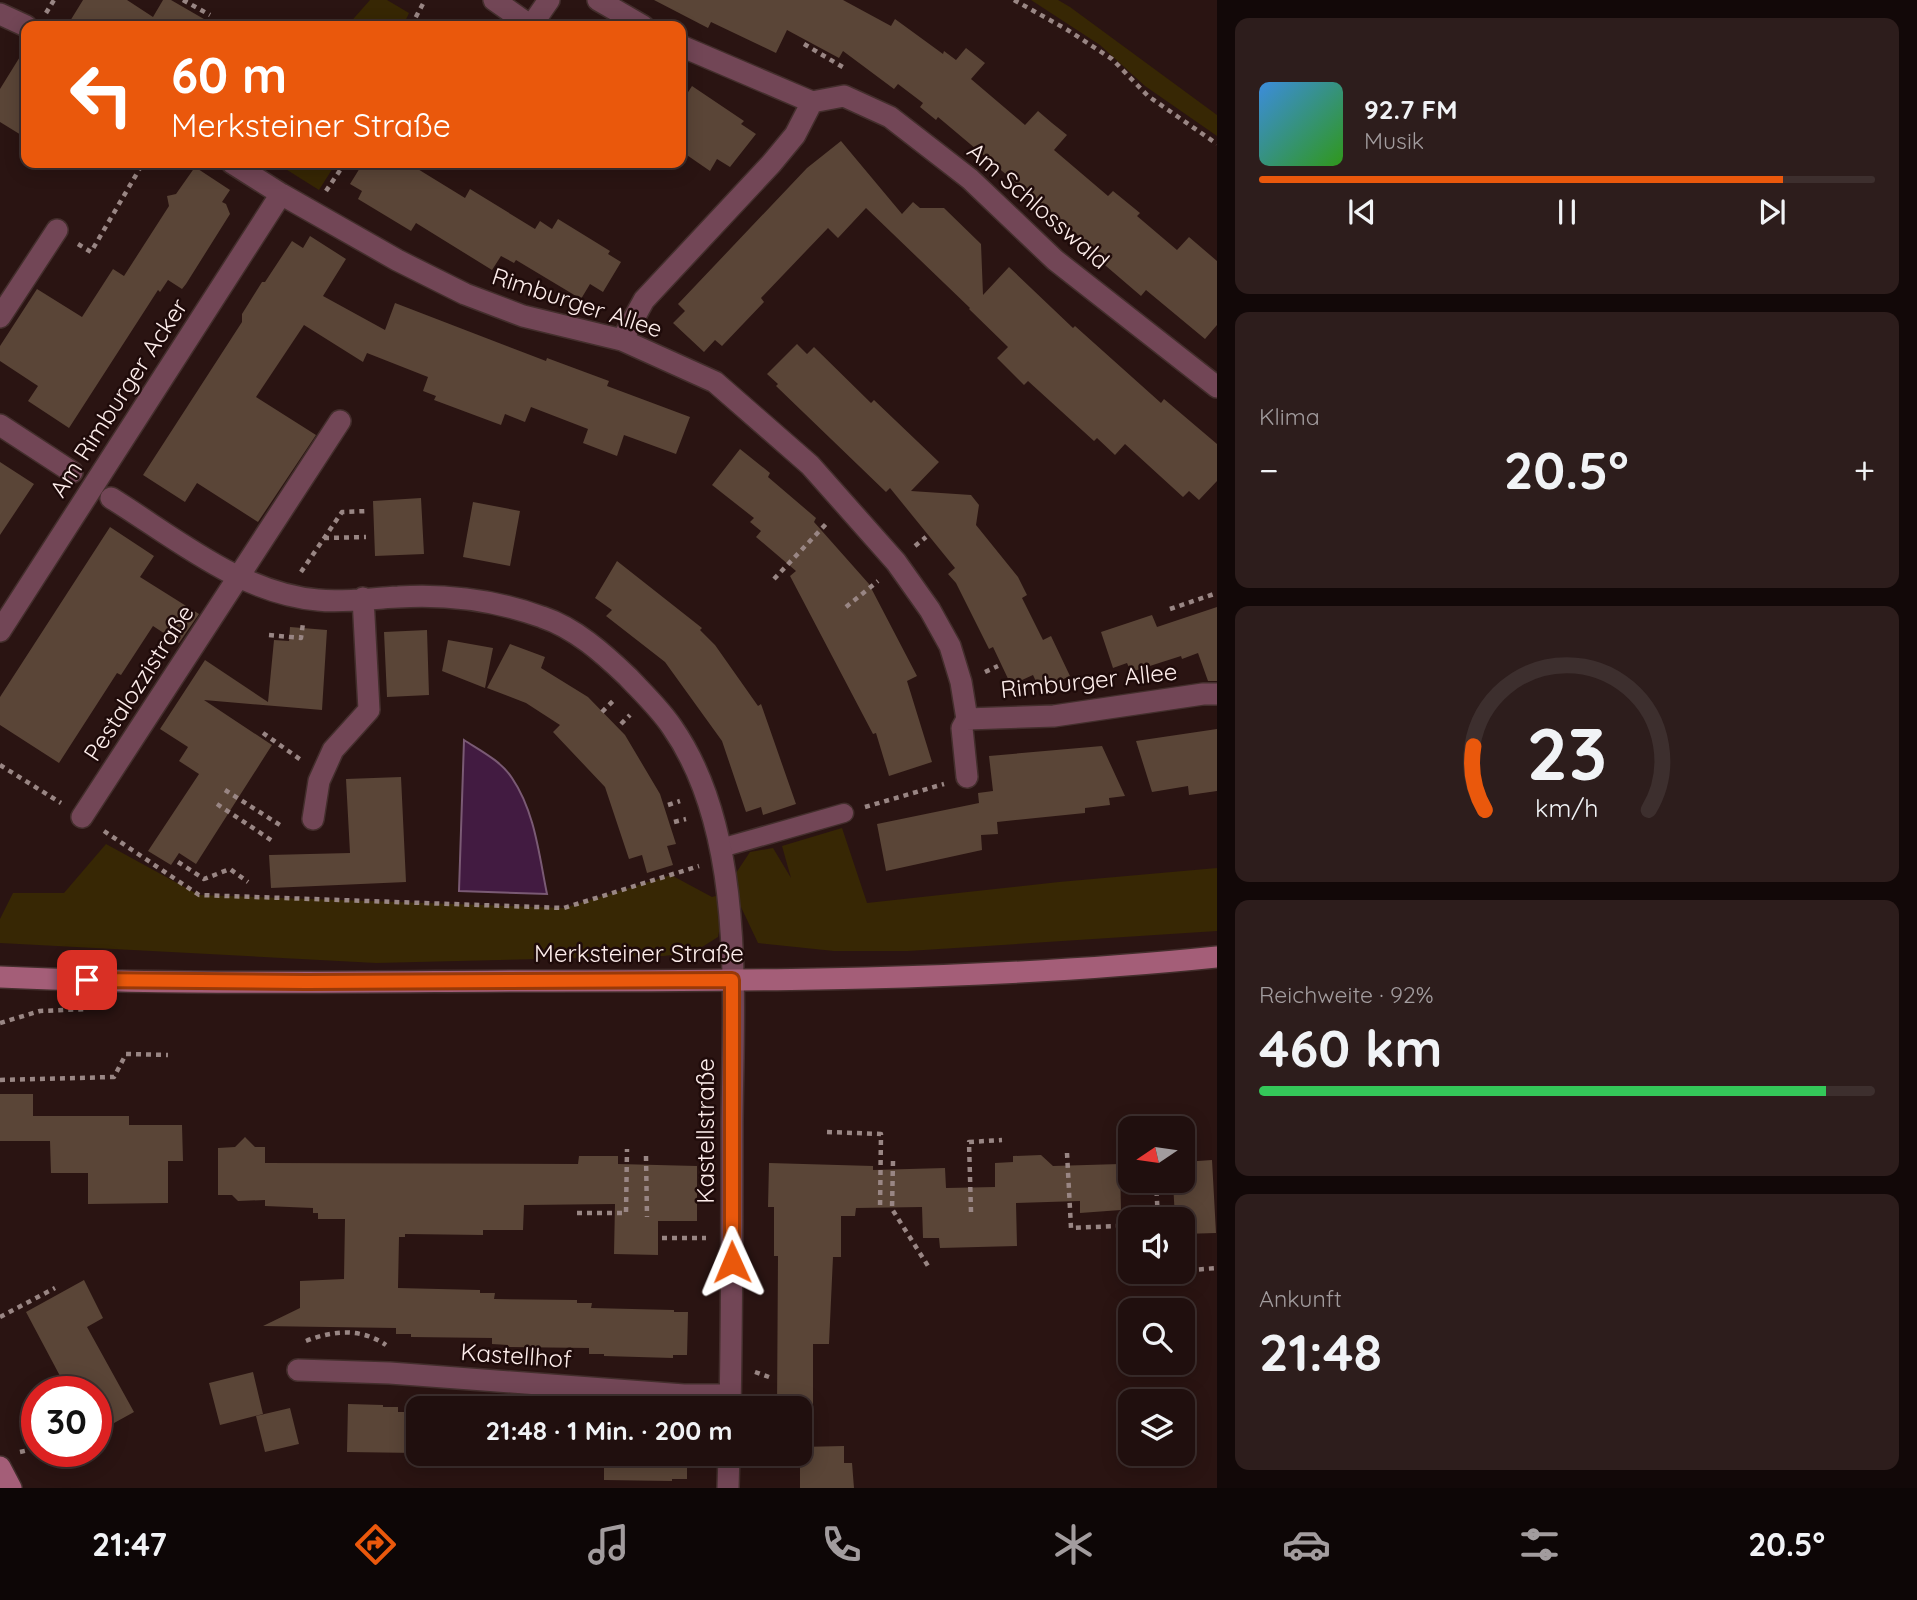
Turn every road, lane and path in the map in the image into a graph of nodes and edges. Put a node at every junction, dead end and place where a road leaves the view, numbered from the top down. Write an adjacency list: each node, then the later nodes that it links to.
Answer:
1 (183, 0): 8 (path)
2 (425, 0): 9 (path)
3 (494, 0): 10 (street)
4 (549, 0): 11 (street)
5 (598, 0): 12 (street)
6 (1014, 0): 18 (path)
7 (0, 13): 13 (street)
8 (210, 15)
9 (414, 21)
10 (524, 21)
11 (534, 21)
12 (634, 21)
13 (21, 24)
14 (804, 44): 16 (path)
15 (686, 48): 17 (street)
16 (847, 69)
17 (812, 102): 26 (street); 27 (street, Am Schlosswald)
18 (1217, 144)
19 (140, 168): 24 (path)
20 (240, 168): 22 (street, Rimburger Allee)
21 (342, 168): 23 (path)
22 (281, 194): 23 (street, Rimburger Allee); 44 (street, Am Rimburger Acker)
23 (314, 212): 26 (street, Rimburger Allee)
24 (57, 230): 25 (street)
25 (0, 317)
26 (622, 340): 32 (street, Rimburger Allee)
27 (1217, 387)
28 (340, 421): 37 (street, Pestalozzistraße)
29 (0, 425): 30 (street)
30 (72, 472)
31 (111, 498): 37 (street)
32 (845, 505): 36 (street, Rimburger Allee); 38 (path)
33 (368, 511): 35 (path)
34 (366, 537): 35 (path)
35 (324, 538): 40 (path)
36 (898, 565): 42 (path); 47 (street, Rimburger Allee)
37 (239, 579): 40 (street); 55 (street, Pestalozzistraße)
38 (774, 579)
39 (1217, 593): 43 (path)
40 (299, 597): 41 (street); 45 (path)
41 (363, 598): 50 (street); 59 (street)
42 (846, 607)
43 (1170, 609)
44 (0, 631)
45 (269, 635)
46 (1217, 694): 47 (street, Rimburger Allee)
47 (967, 719): 51 (street, Rimburger Allee)
48 (263, 733): 50 (path)
49 (0, 765): 55 (path)
50 (322, 774): 56 (street)
51 (967, 777): 54 (path)
52 (225, 790): 57 (path)
53 (217, 804): 58 (path)
54 (845, 813): 59 (lane)
55 (82, 817): 59 (path)
56 (313, 819)
57 (283, 827)
58 (274, 842)
59 (721, 853): 65 (street)
60 (178, 862): 61 (path)
61 (248, 881)
62 (1217, 957): 65 (main road, Merksteiner Straße)
63 (0, 977): 64 (main road, Merksteiner Straße)
64 (60, 980): 65 (main road, Merksteiner Straße); 66 (main road, Merksteiner Straße)
65 (732, 980): 81 (street, Kastellstraße)
66 (0, 989)
67 (168, 1055): 68 (path)
68 (0, 1080)
69 (827, 1132): 75 (path)
70 (1002, 1140): 76 (path)
71 (627, 1149): 77 (path)
72 (1067, 1153): 79 (path)
73 (646, 1156): 78 (path)
74 (893, 1161): 82 (path)
75 (880, 1210)
76 (971, 1212)
77 (577, 1213)
78 (647, 1217)
79 (1116, 1226)
80 (662, 1238): 81 (path)
81 (732, 1238): 91 (street, Kastellstraße)
82 (928, 1266)
83 (1217, 1268): 84 (path)
84 (1195, 1270)
85 (55, 1288): 86 (path)
86 (0, 1317)
87 (306, 1341): 88 (path)
88 (387, 1345)
89 (298, 1370): 90 (street, Kastellhof)
90 (691, 1396)
91 (730, 1396)
92 (728, 1466): 95 (street)
93 (0, 1467): 94 (main road)
94 (10, 1488)
95 (727, 1488)

